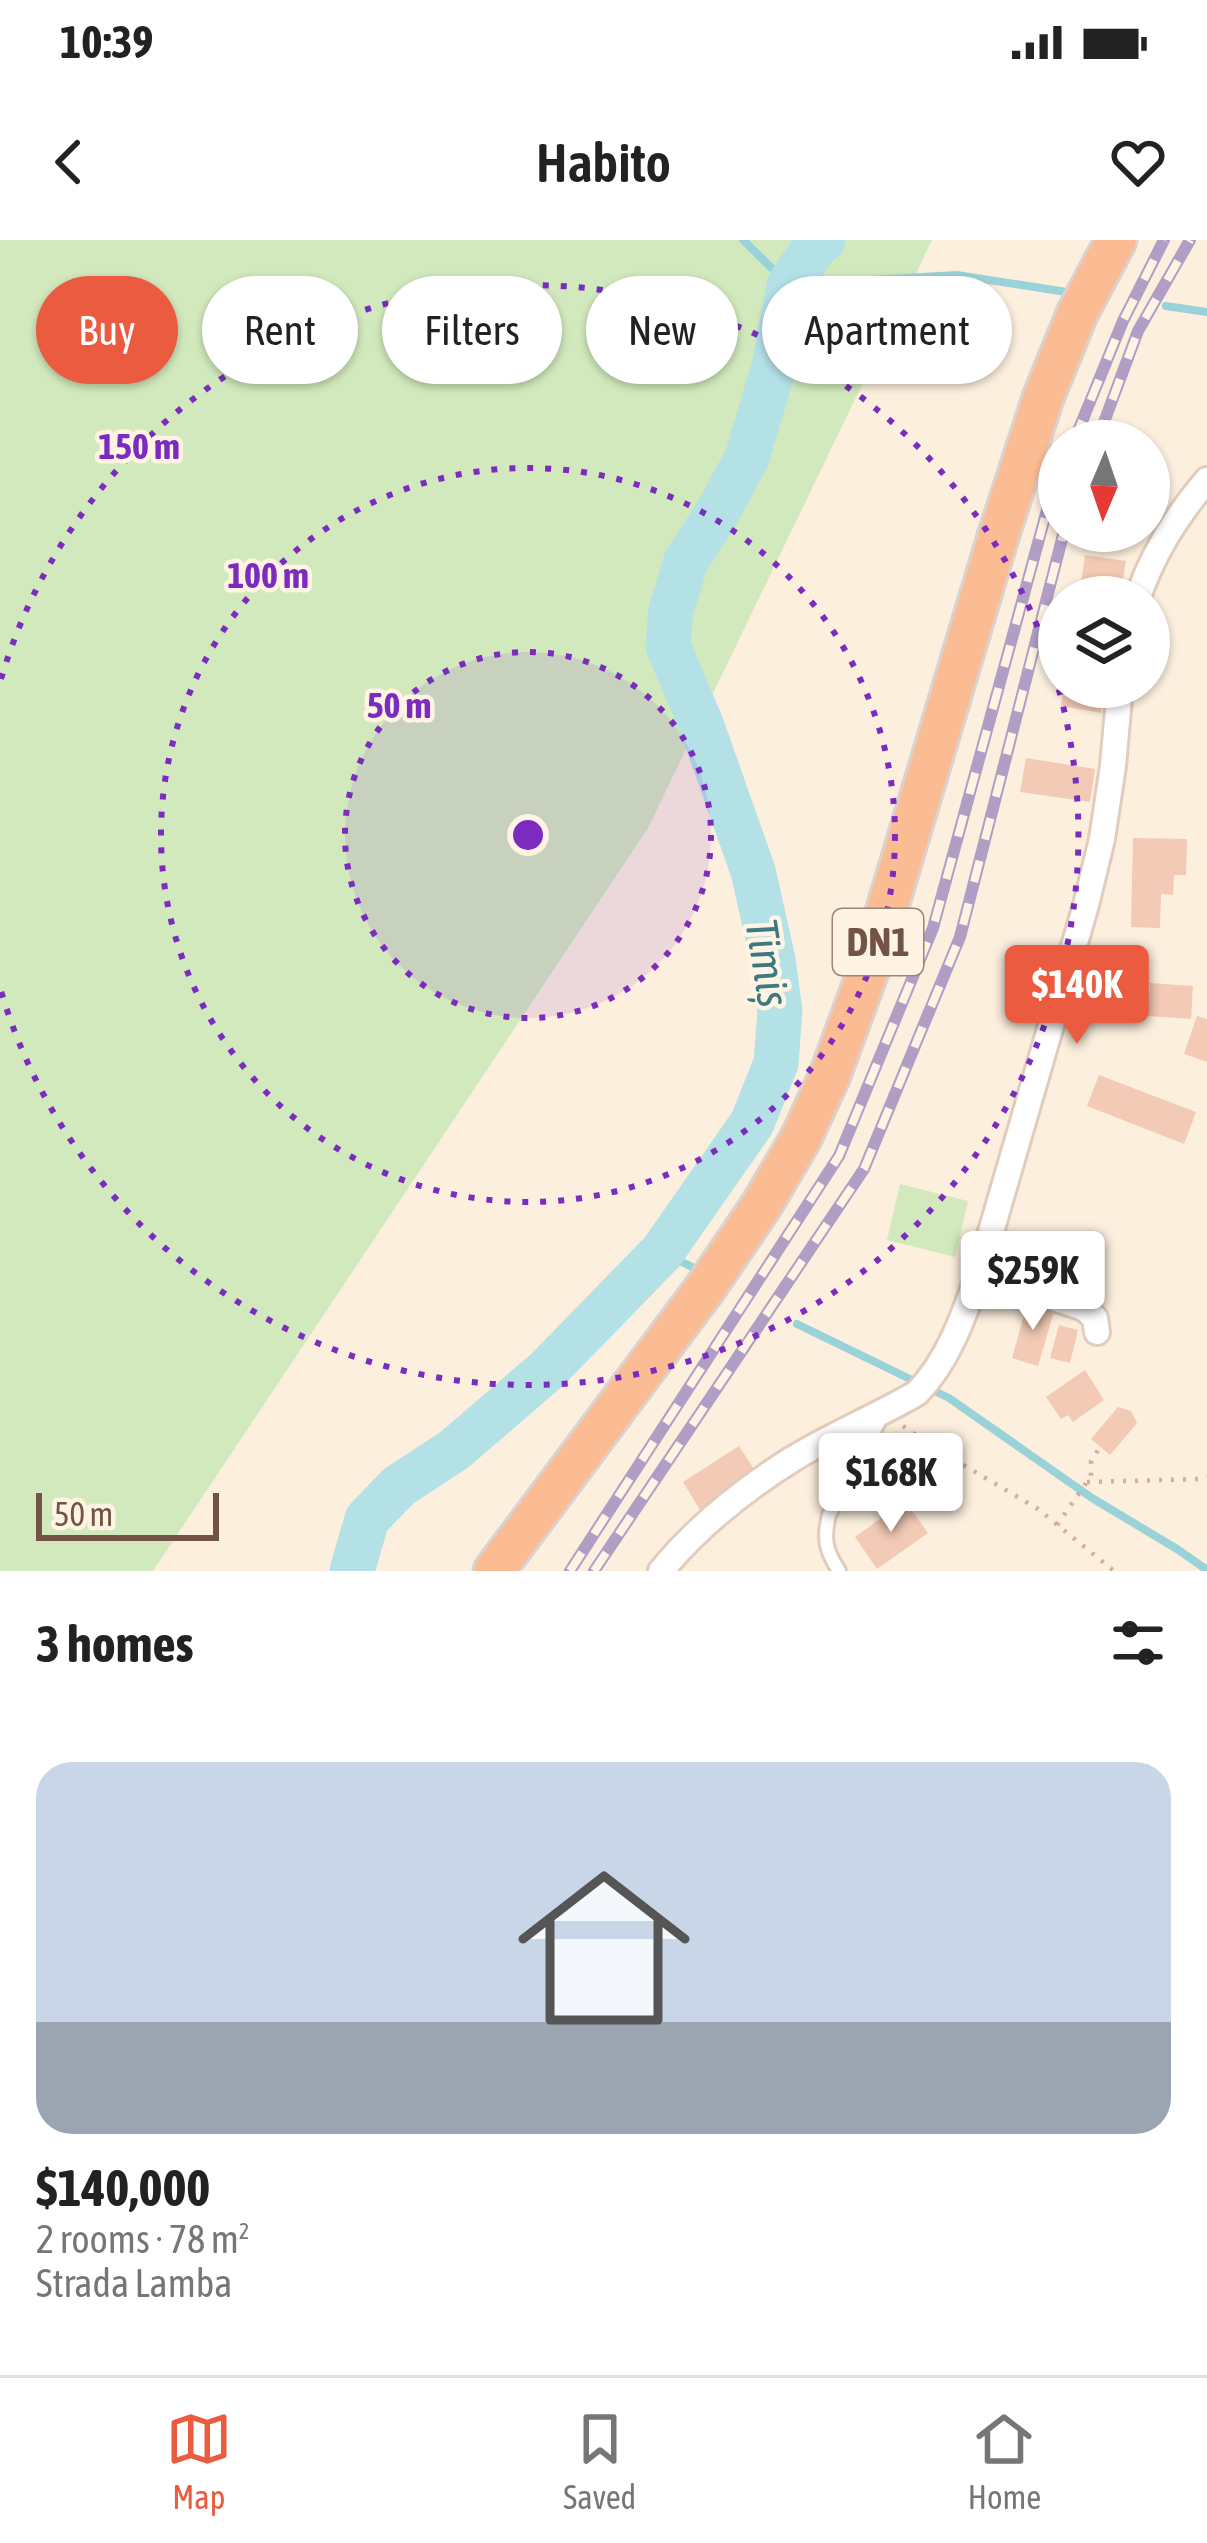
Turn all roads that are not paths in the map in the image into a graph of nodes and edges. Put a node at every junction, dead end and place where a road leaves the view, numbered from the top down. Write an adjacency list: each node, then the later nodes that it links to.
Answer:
1 (1116, 240): 8 (highway, DN1)
2 (1207, 480): 3 (street)
3 (1146, 576)
4 (1118, 708): 5 (street)
5 (979, 1273): 6 (street); 7 (street)
6 (1097, 1332)
7 (884, 1412): 9 (street); 10 (lane)
8 (497, 1570)
9 (661, 1571)
10 (839, 1571)

